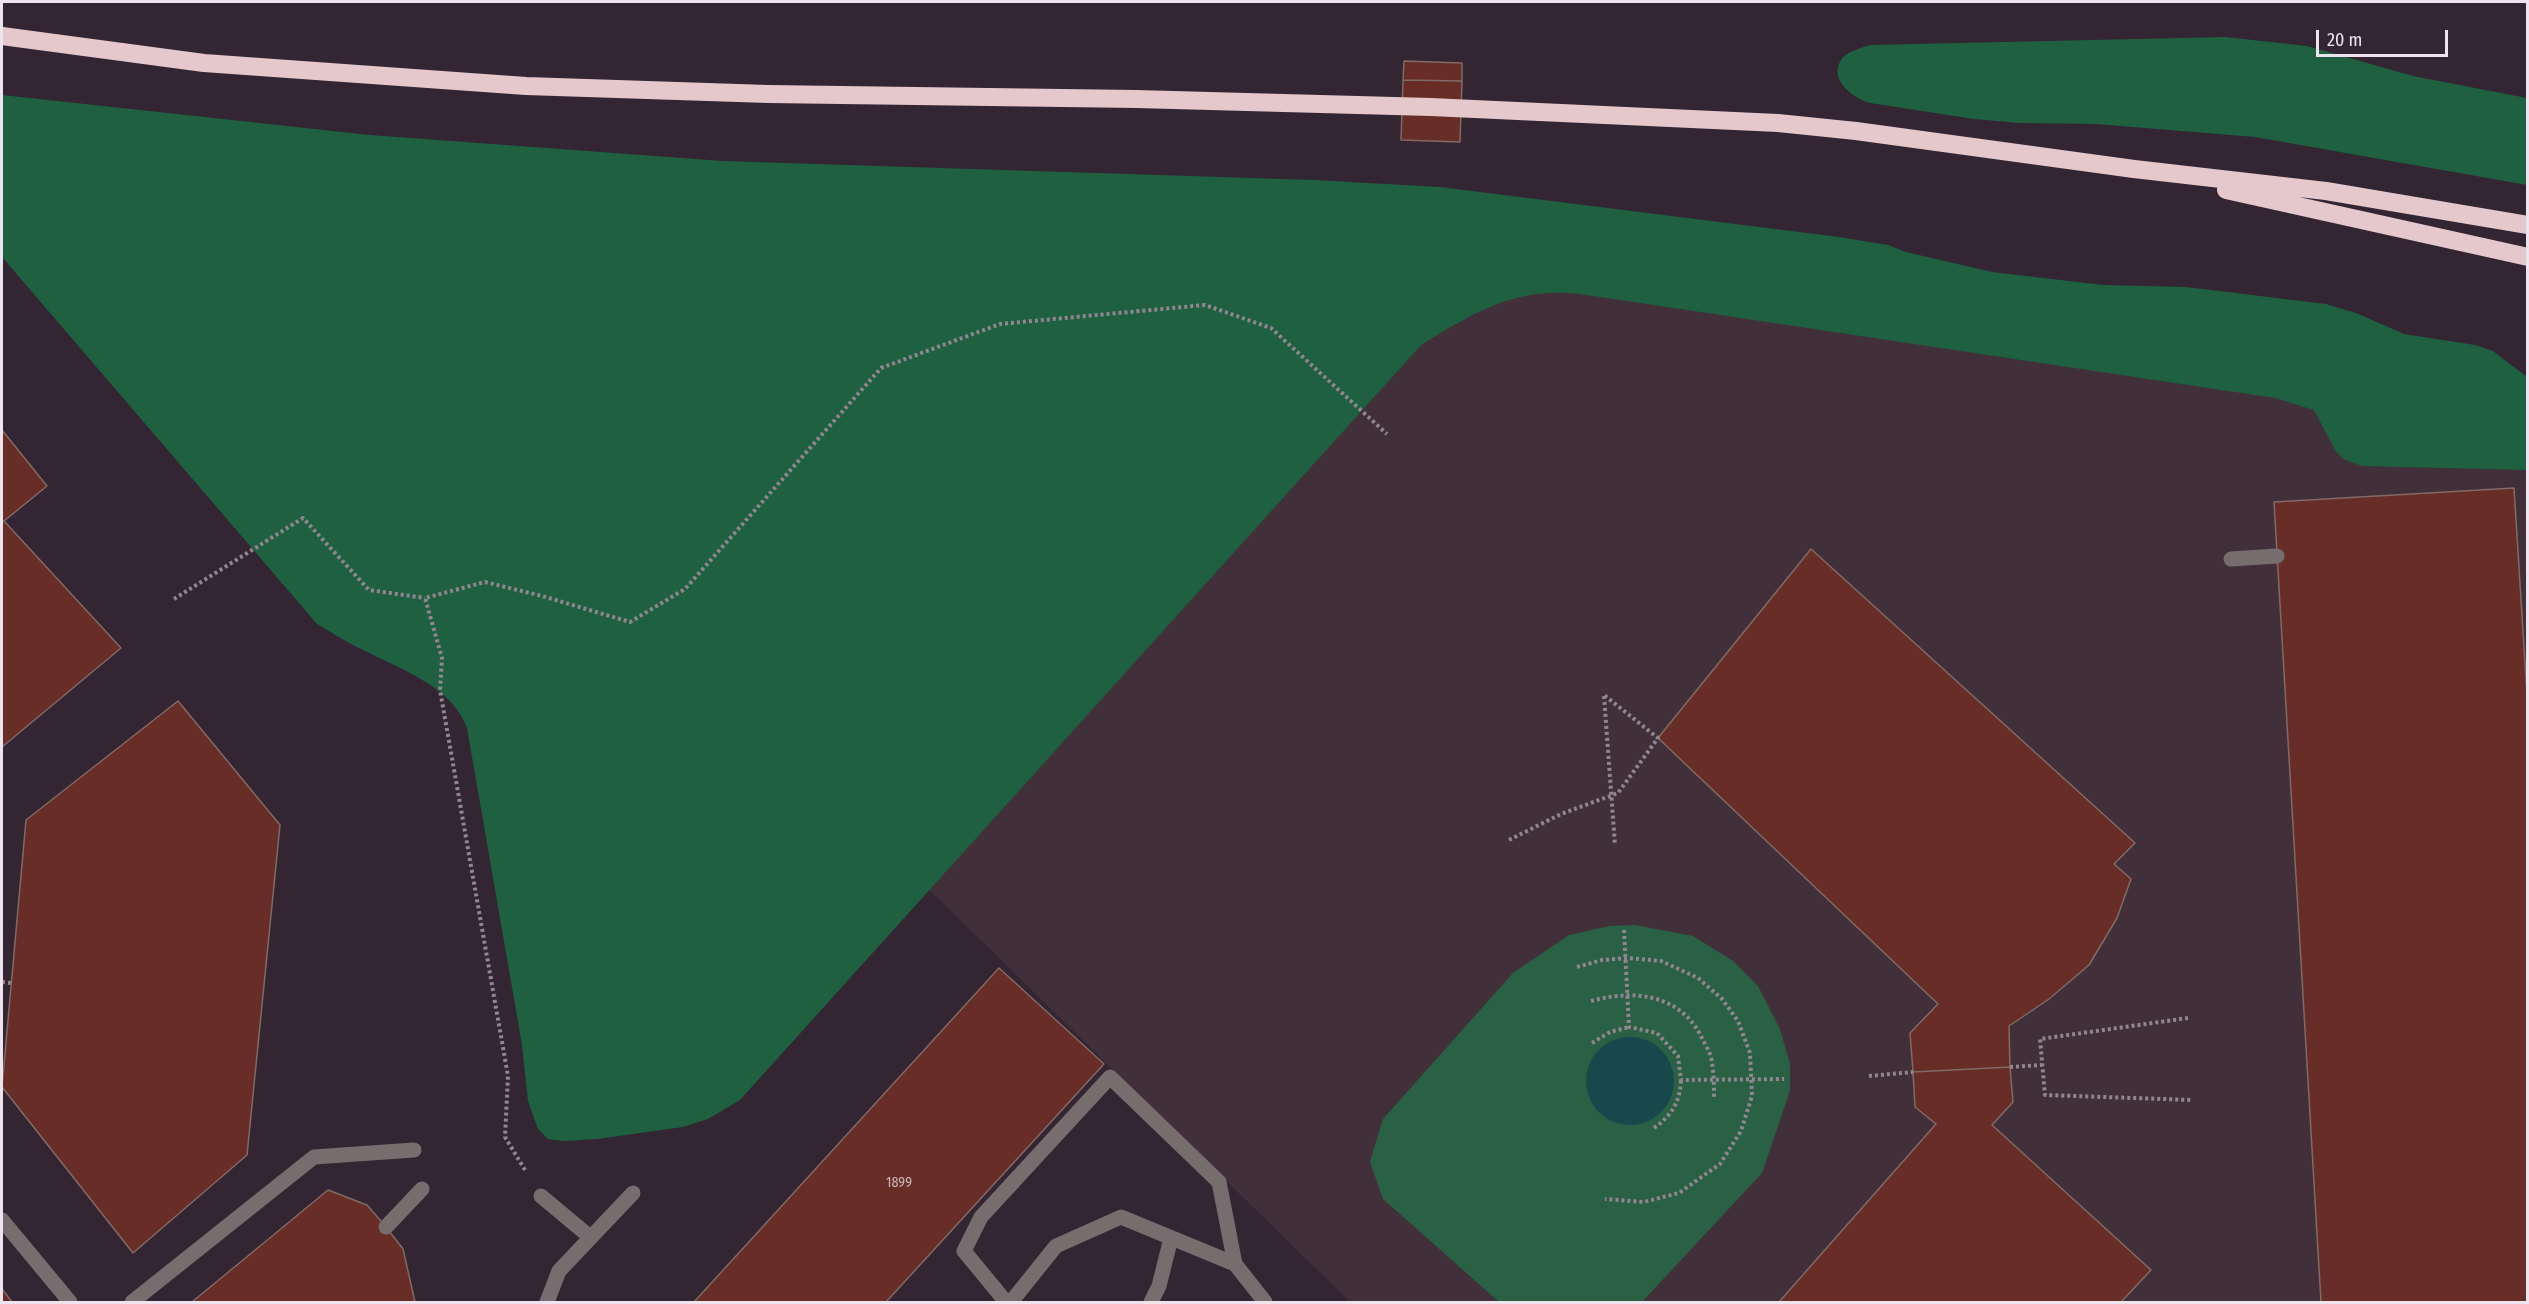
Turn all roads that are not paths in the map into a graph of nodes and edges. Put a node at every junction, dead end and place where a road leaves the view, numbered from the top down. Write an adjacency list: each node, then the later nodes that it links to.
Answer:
1 (2, 36): 2 (highway)
2 (2134, 169): 3 (highway); 4 (highway)
3 (2528, 225)
4 (2528, 257)
5 (2277, 556): 6 (lane)
6 (2231, 559)
7 (414, 1150): 17 (lane)
8 (422, 1189): 12 (lane)
9 (633, 1193): 13 (lane)
10 (541, 1196): 13 (lane)
11 (2, 1220): 16 (lane)
12 (386, 1227)
13 (590, 1237): 18 (lane)
14 (1171, 1238): 15 (lane); 20 (lane); 21 (lane)
15 (1235, 1264): 19 (lane); 22 (lane)
16 (70, 1302)
17 (132, 1302)
18 (547, 1302)
19 (1006, 1302)
20 (1011, 1302)
21 (1151, 1302)
22 (1265, 1302)

